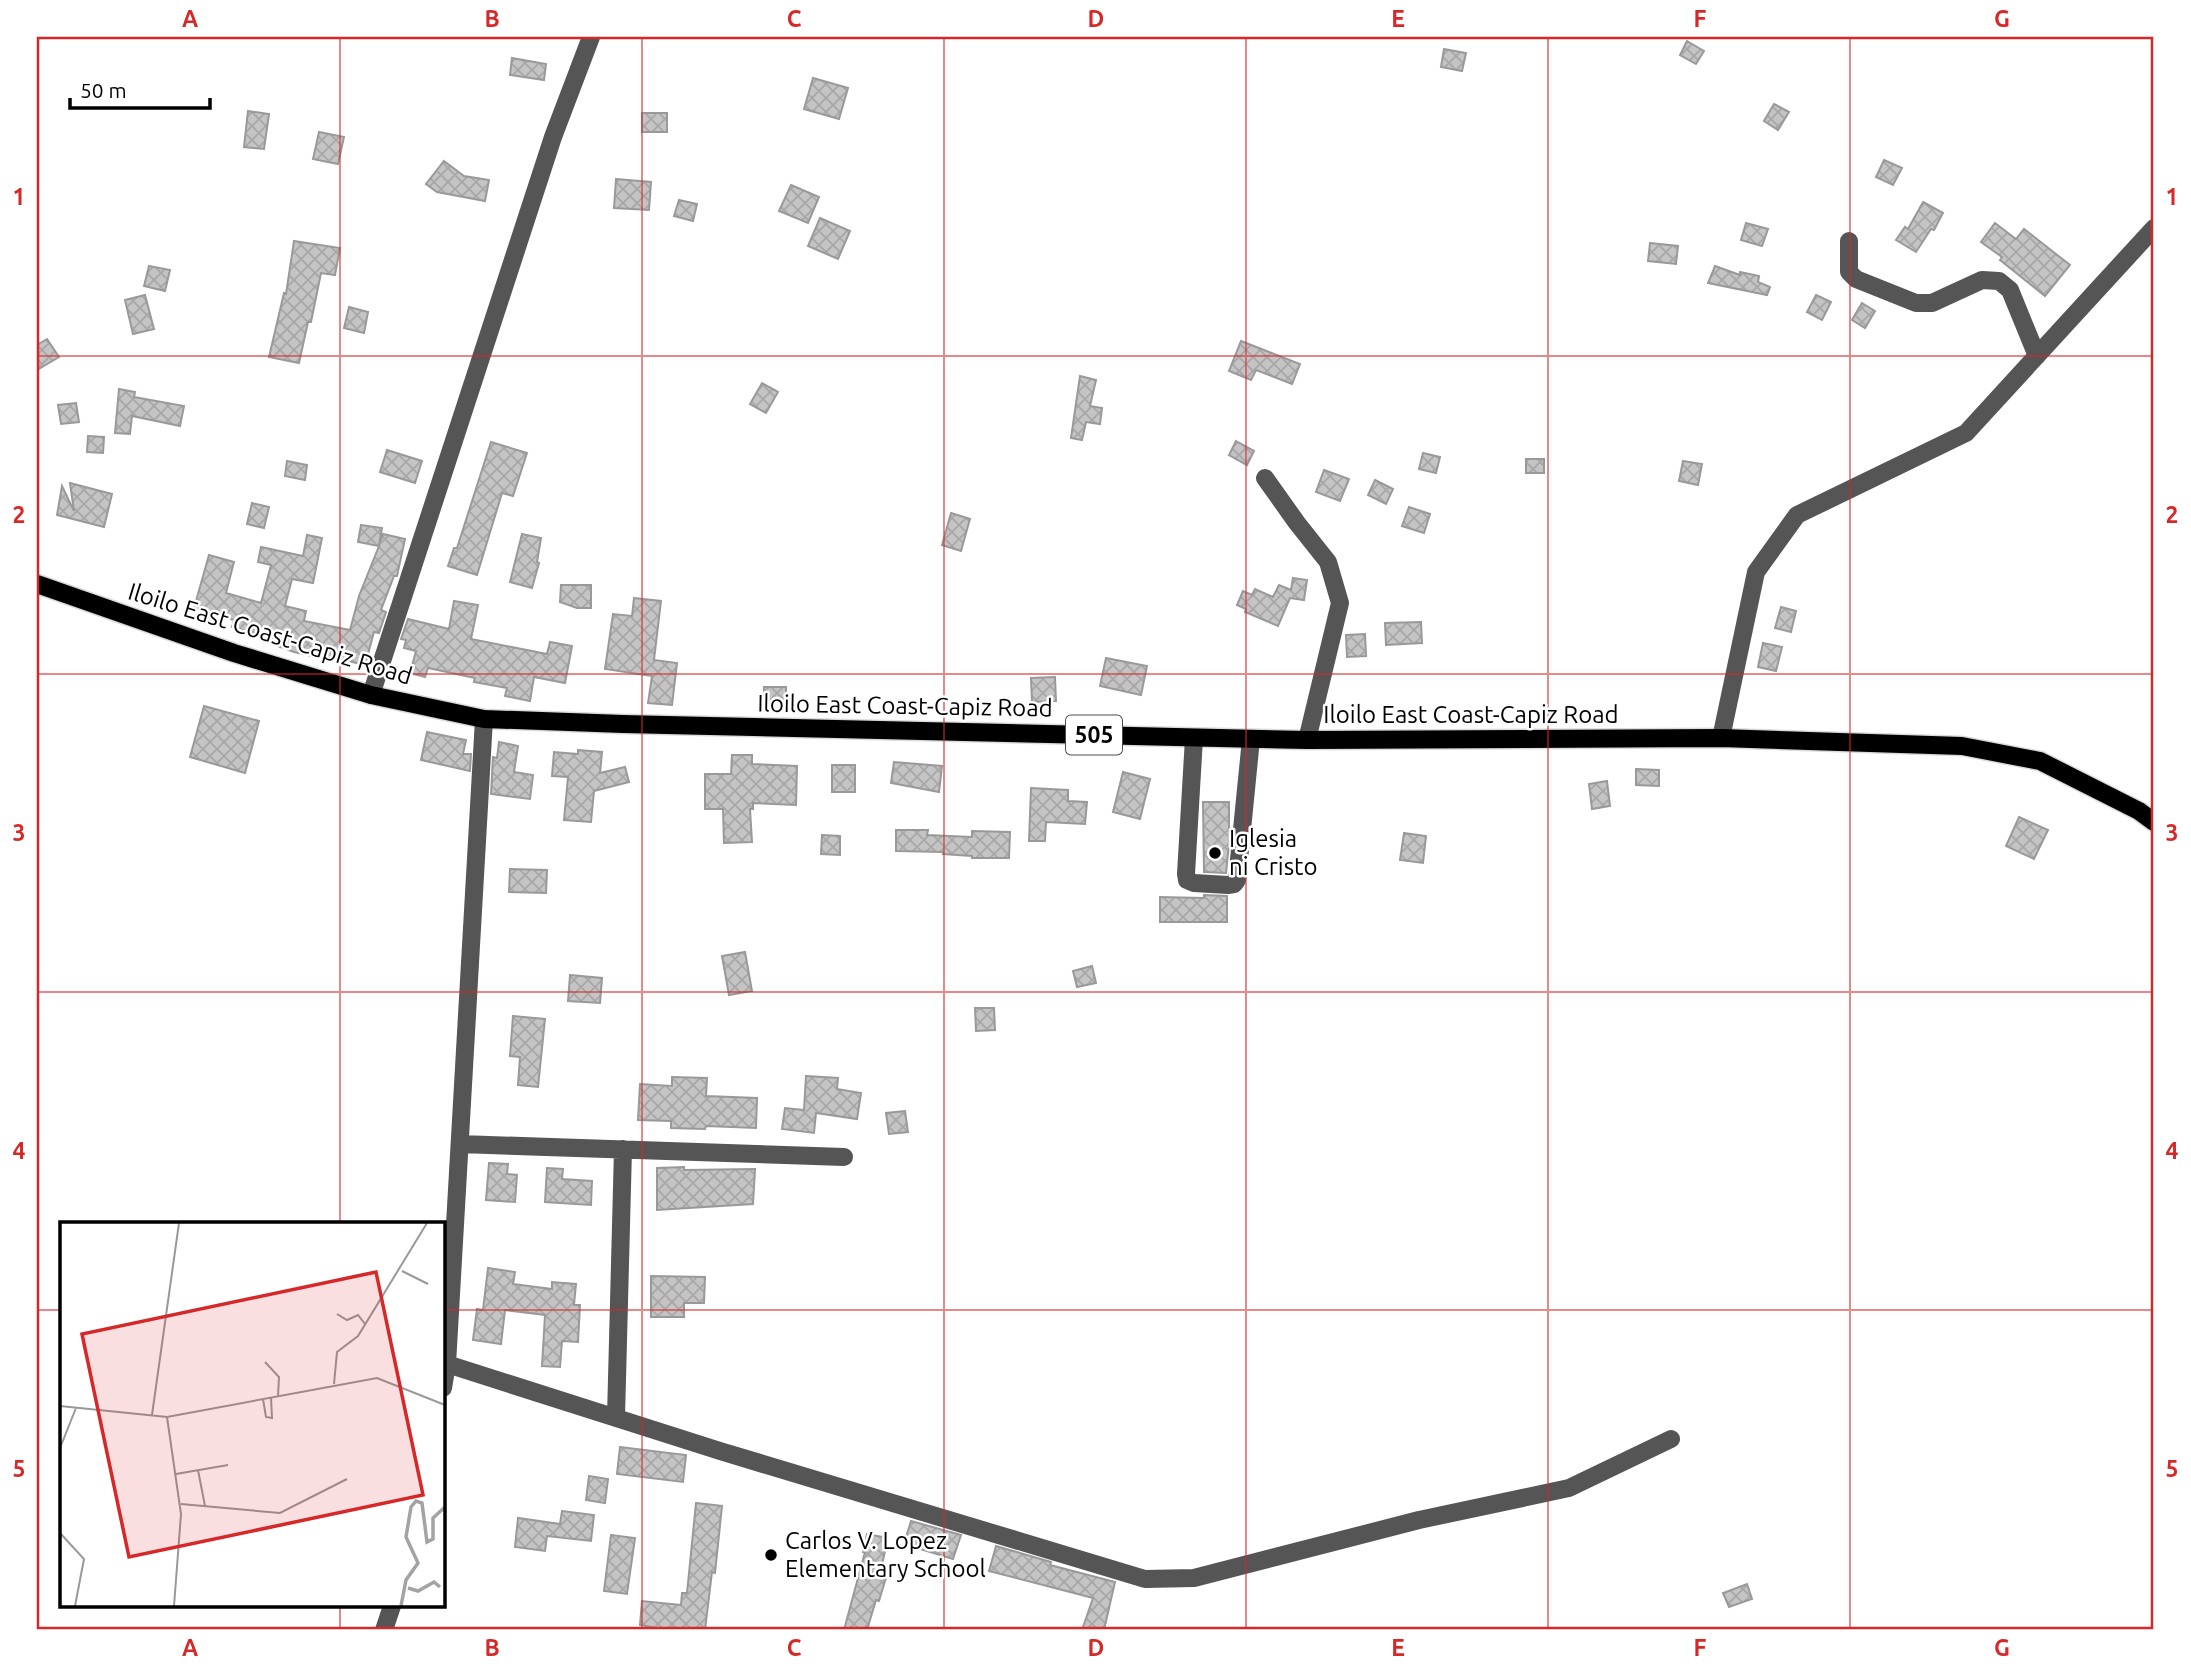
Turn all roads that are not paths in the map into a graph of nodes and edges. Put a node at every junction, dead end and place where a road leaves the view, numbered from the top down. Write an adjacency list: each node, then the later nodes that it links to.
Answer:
1 (591, 37): 7 (street)
2 (2154, 228): 4 (street)
3 (1849, 241): 4 (street)
4 (2037, 356): 10 (street)
5 (1265, 478): 12 (street)
6 (37, 584): 7 (main road, Iloilo East Coast-Capiz Road / 505)
7 (371, 695): 8 (main road, Iloilo East Coast-Capiz Road / 505)
8 (484, 719): 9 (main road, Iloilo East Coast-Capiz Road / 505); 14 (street)
9 (1194, 738): 11 (main road, Iloilo East Coast-Capiz Road / 505); 11 (street)
10 (1721, 738): 12 (main road, Iloilo East Coast-Capiz Road / 505); 13 (main road, Iloilo East Coast-Capiz Road / 505)
11 (1251, 739): 12 (main road, Iloilo East Coast-Capiz Road / 505)
12 (1307, 740)
13 (2154, 822)
14 (460, 1144): 15 (street); 17 (street)
15 (623, 1149): 16 (street); 19 (street)
16 (844, 1157)
17 (447, 1364): 18 (street); 19 (street)
18 (444, 1382)
19 (616, 1417): 20 (street)
20 (1671, 1440)
21 (391, 1608): 22 (street)
22 (384, 1630)

